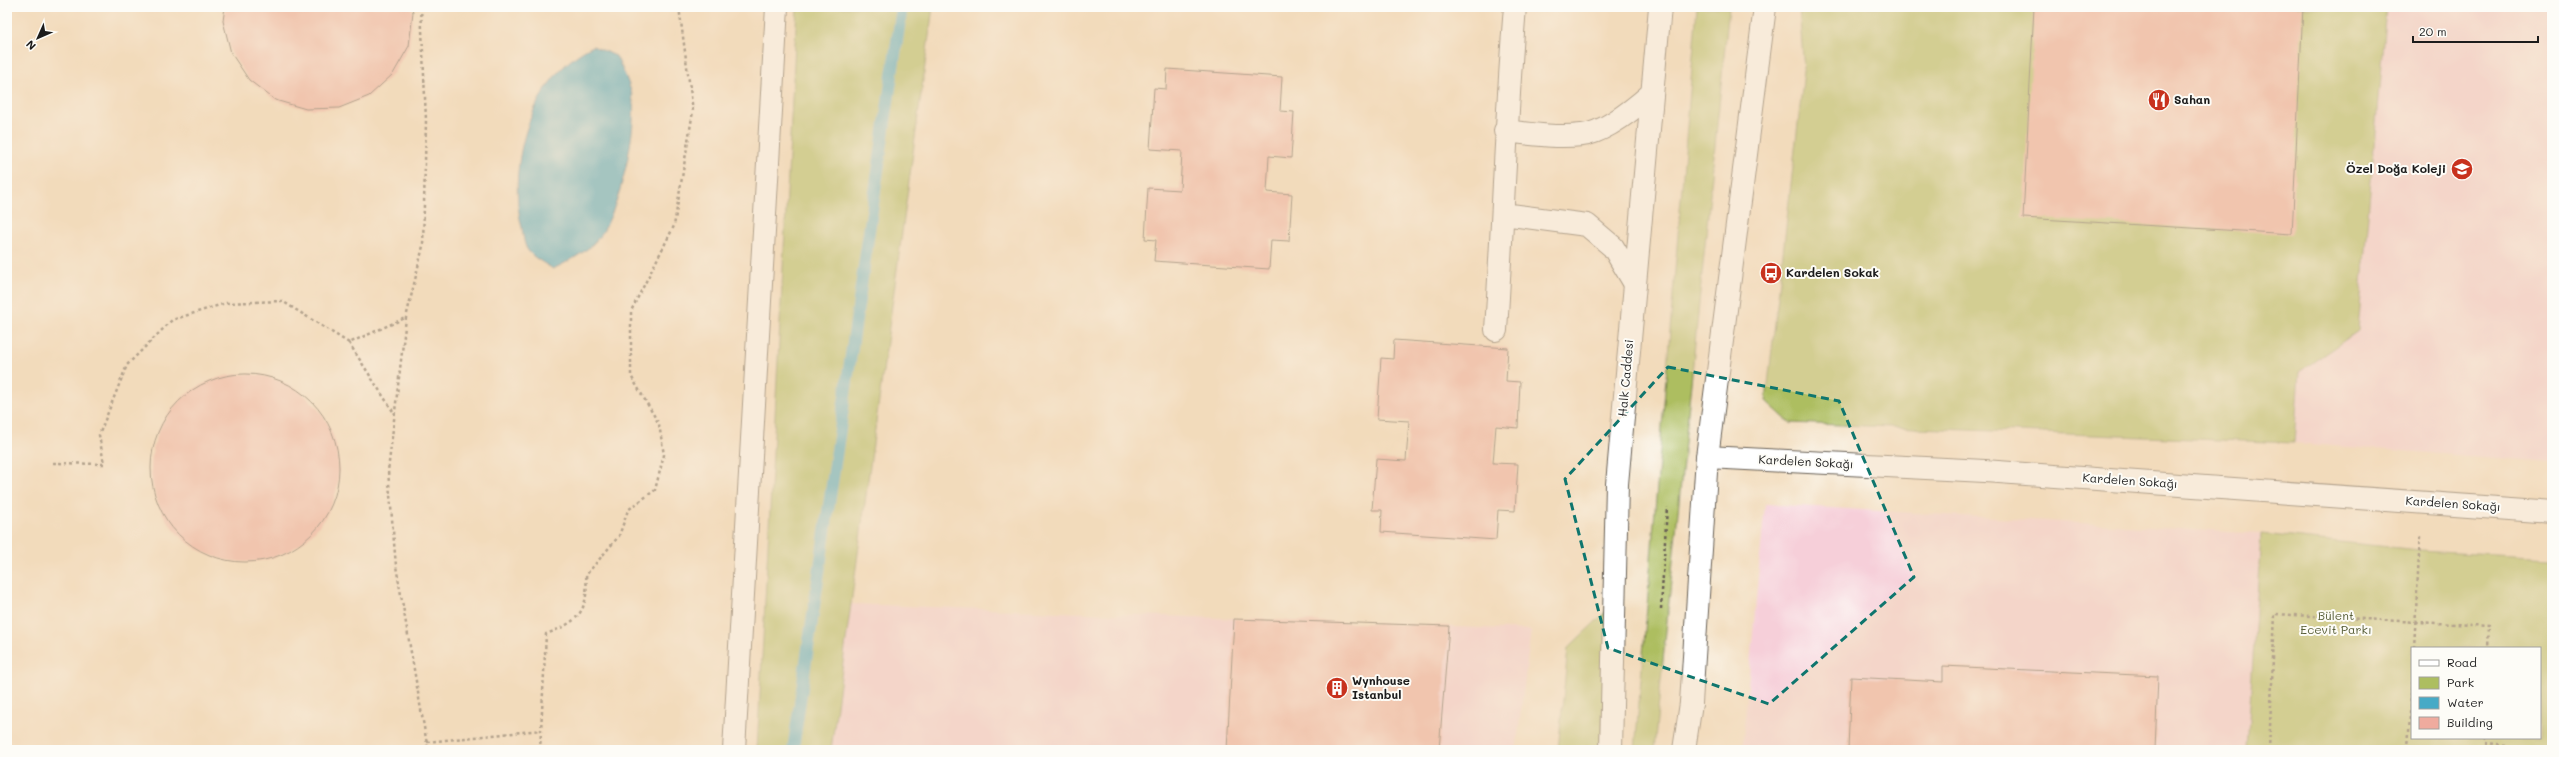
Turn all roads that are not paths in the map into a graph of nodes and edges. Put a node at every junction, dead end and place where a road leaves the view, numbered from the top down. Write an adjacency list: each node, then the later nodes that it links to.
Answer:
1 (777, 7): 13 (main road)
2 (1515, 7): 6 (main road)
3 (1660, 7): 5 (main road, Halk Caddesi)
4 (1765, 7): 10 (main road)
5 (1652, 93): 6 (main road); 8 (main road, Halk Caddesi)
6 (1505, 131): 7 (main road)
7 (1503, 214): 8 (main road); 9 (main road)
8 (1635, 284): 14 (main road, Halk Caddesi)
9 (1496, 330)
10 (1707, 457): 11 (main road, Kardelen Sokağı); 12 (main road)
11 (2552, 512)
12 (1691, 703): 15 (main road); 16 (main road)
13 (734, 750)
14 (1611, 750)
15 (1684, 750)
16 (1693, 750)

